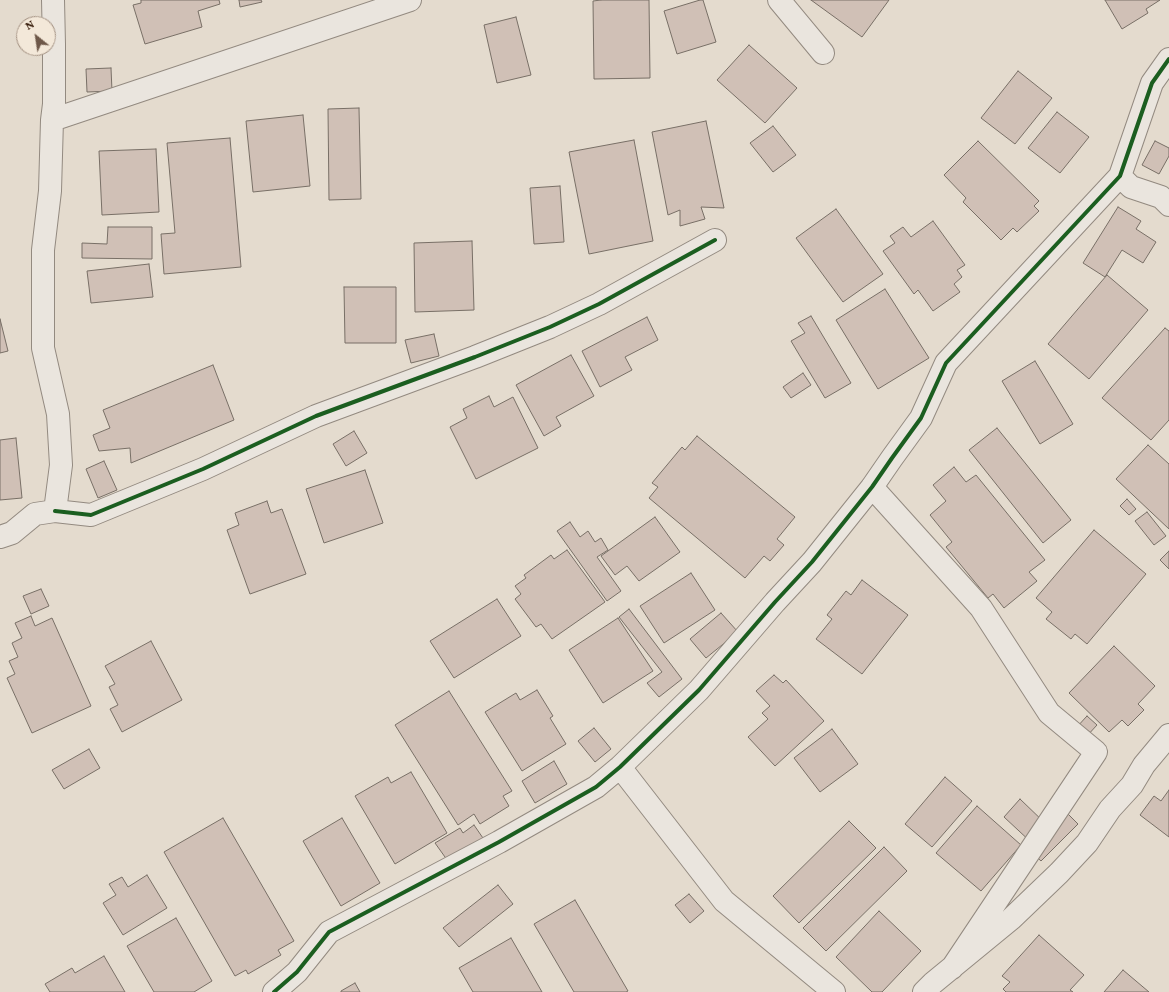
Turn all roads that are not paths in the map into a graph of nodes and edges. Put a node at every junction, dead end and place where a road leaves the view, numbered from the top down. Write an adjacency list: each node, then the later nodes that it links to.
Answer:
1 (53, 0): 6 (street)
2 (410, 0): 6 (street)
3 (779, 0): 4 (street)
4 (823, 53)
5 (1169, 59): 7 (street)
6 (52, 120): 11 (street)
7 (1120, 176): 8 (street); 10 (street)
8 (1169, 205)
9 (715, 240): 11 (street)
10 (872, 487): 14 (street); 15 (street)
11 (55, 511): 12 (street)
12 (0, 537)
13 (1169, 735): 15 (street)
14 (620, 767): 17 (street); 18 (street)
15 (952, 968): 16 (street)
16 (933, 989)
17 (274, 992)
18 (834, 992)

